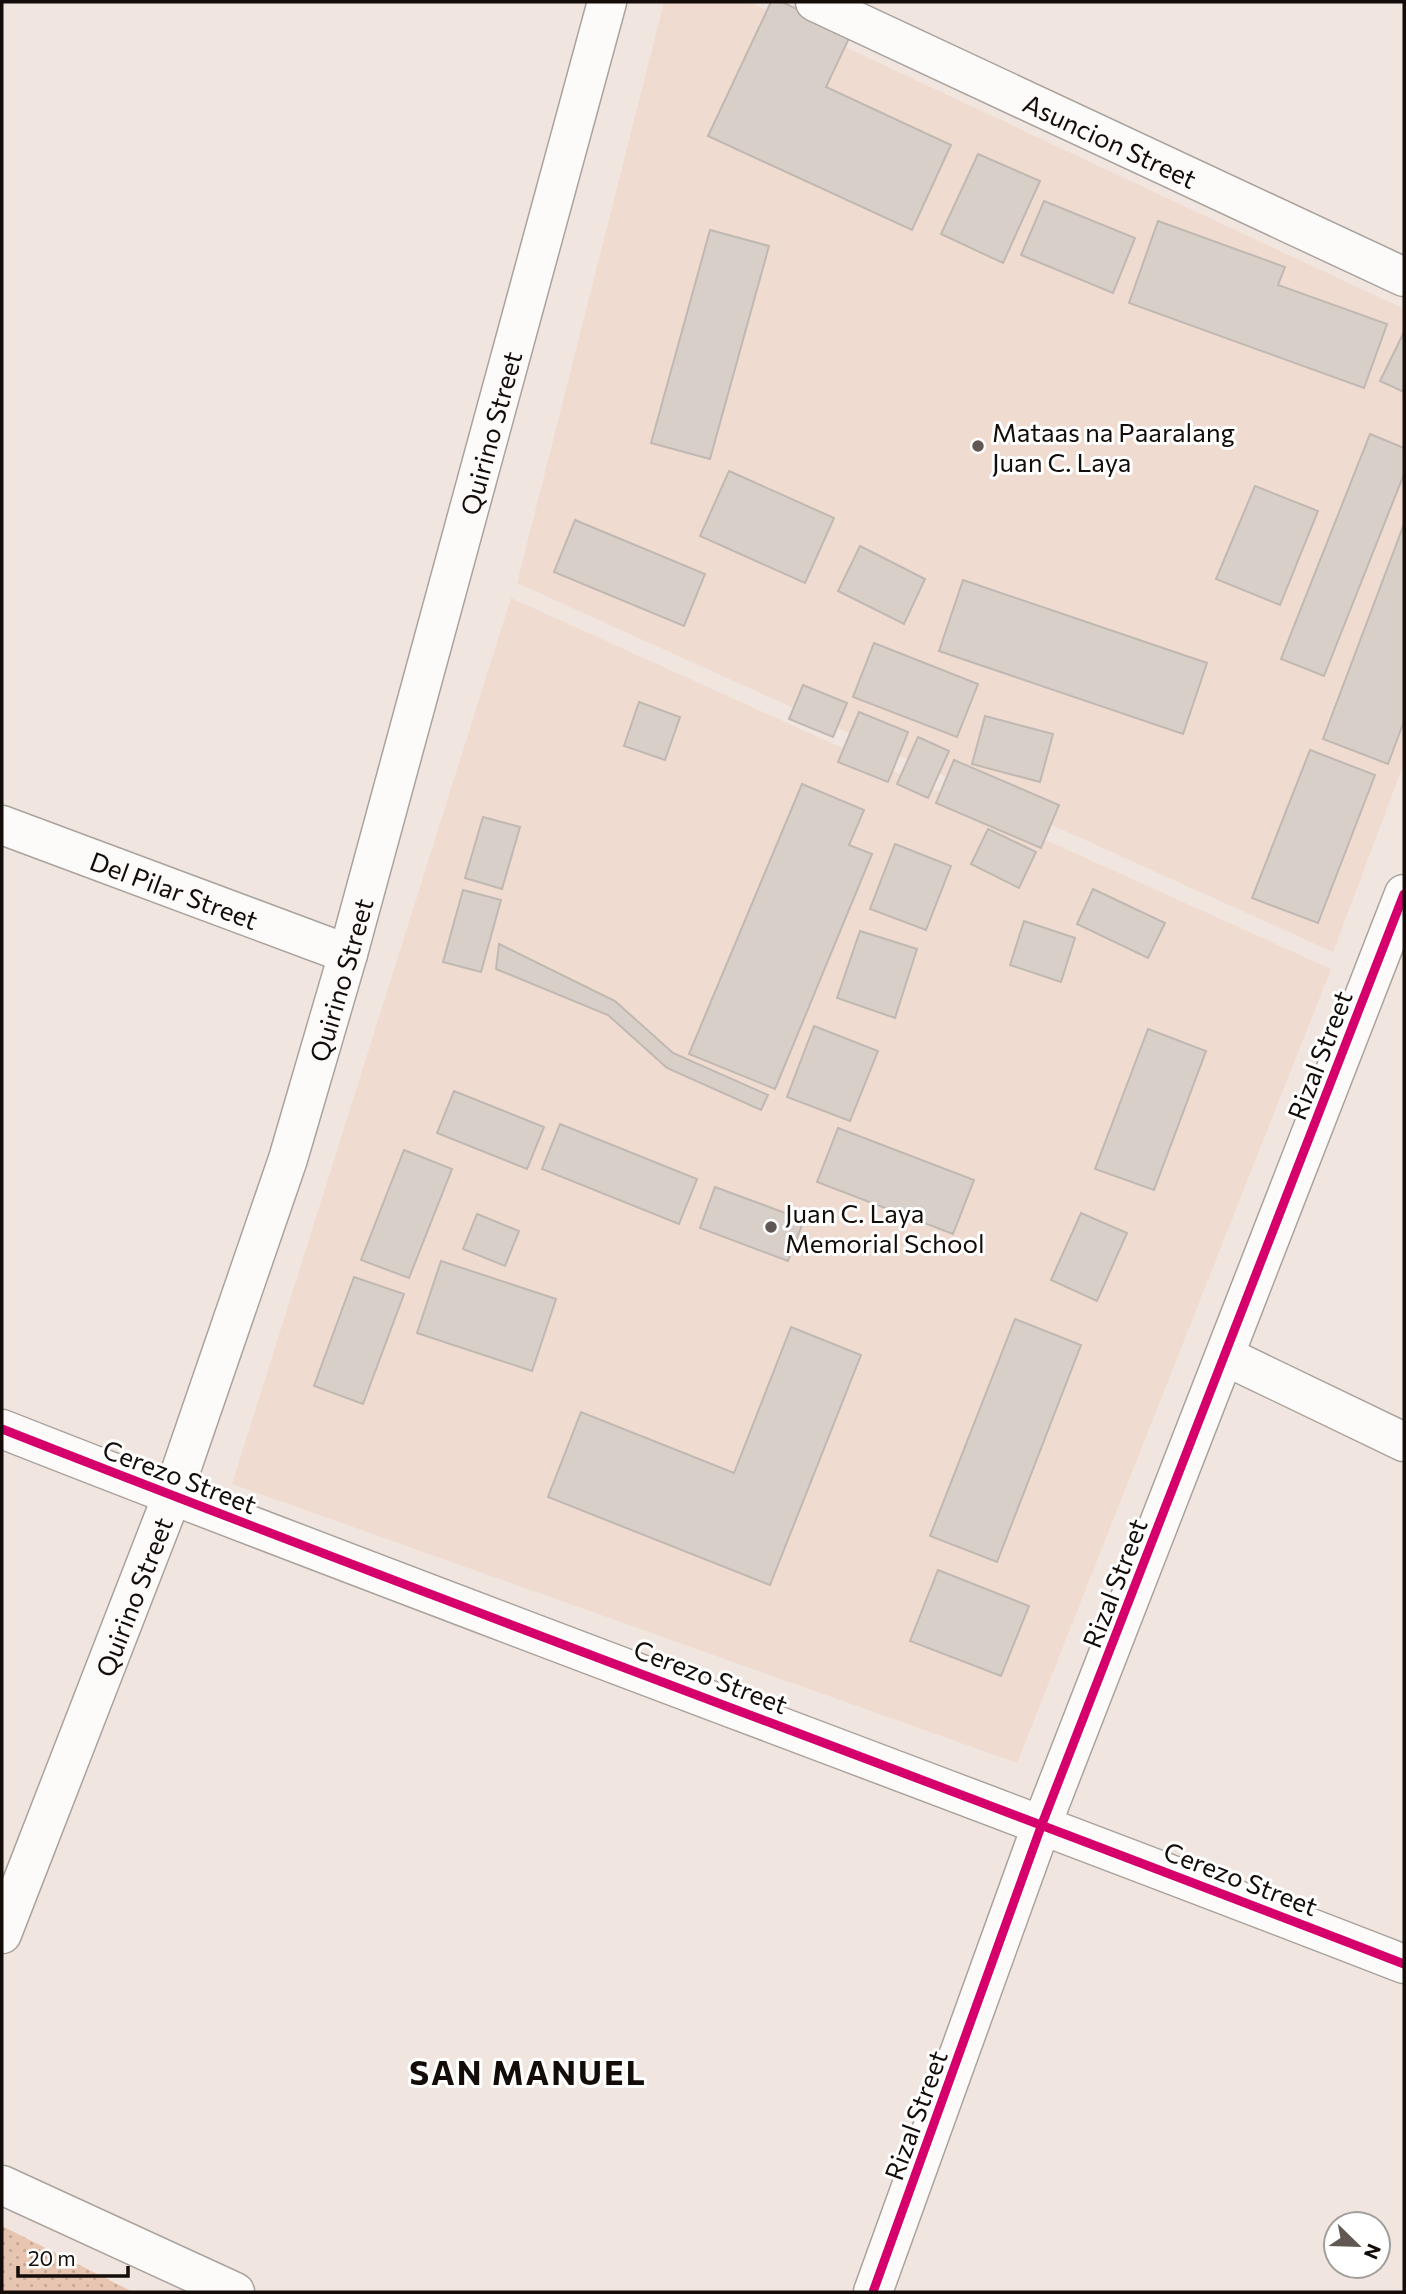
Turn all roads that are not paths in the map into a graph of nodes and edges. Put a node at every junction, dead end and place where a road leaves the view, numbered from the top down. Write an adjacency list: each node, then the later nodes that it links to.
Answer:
1 (607, 2): 6 (street, Quirino Street)
2 (815, 2): 3 (street, Asuncion Street)
3 (1404, 277)
4 (2, 825): 6 (street, Del Pilar Street)
5 (1404, 894): 7 (street, Rizal Street)
6 (348, 954): 10 (street, Quirino Street)
7 (1225, 1356): 9 (street); 11 (street, Rizal Street)
8 (2, 1429): 10 (street, Cerezo Street)
9 (1404, 1441)
10 (172, 1496): 11 (street, Cerezo Street); 12 (street, Quirino Street)
11 (1042, 1824): 13 (street, Cerezo Street); 16 (street, Rizal Street)
12 (2, 1934)
13 (1404, 1964)
14 (2, 2185): 15 (street)
15 (235, 2292)
16 (873, 2292)

